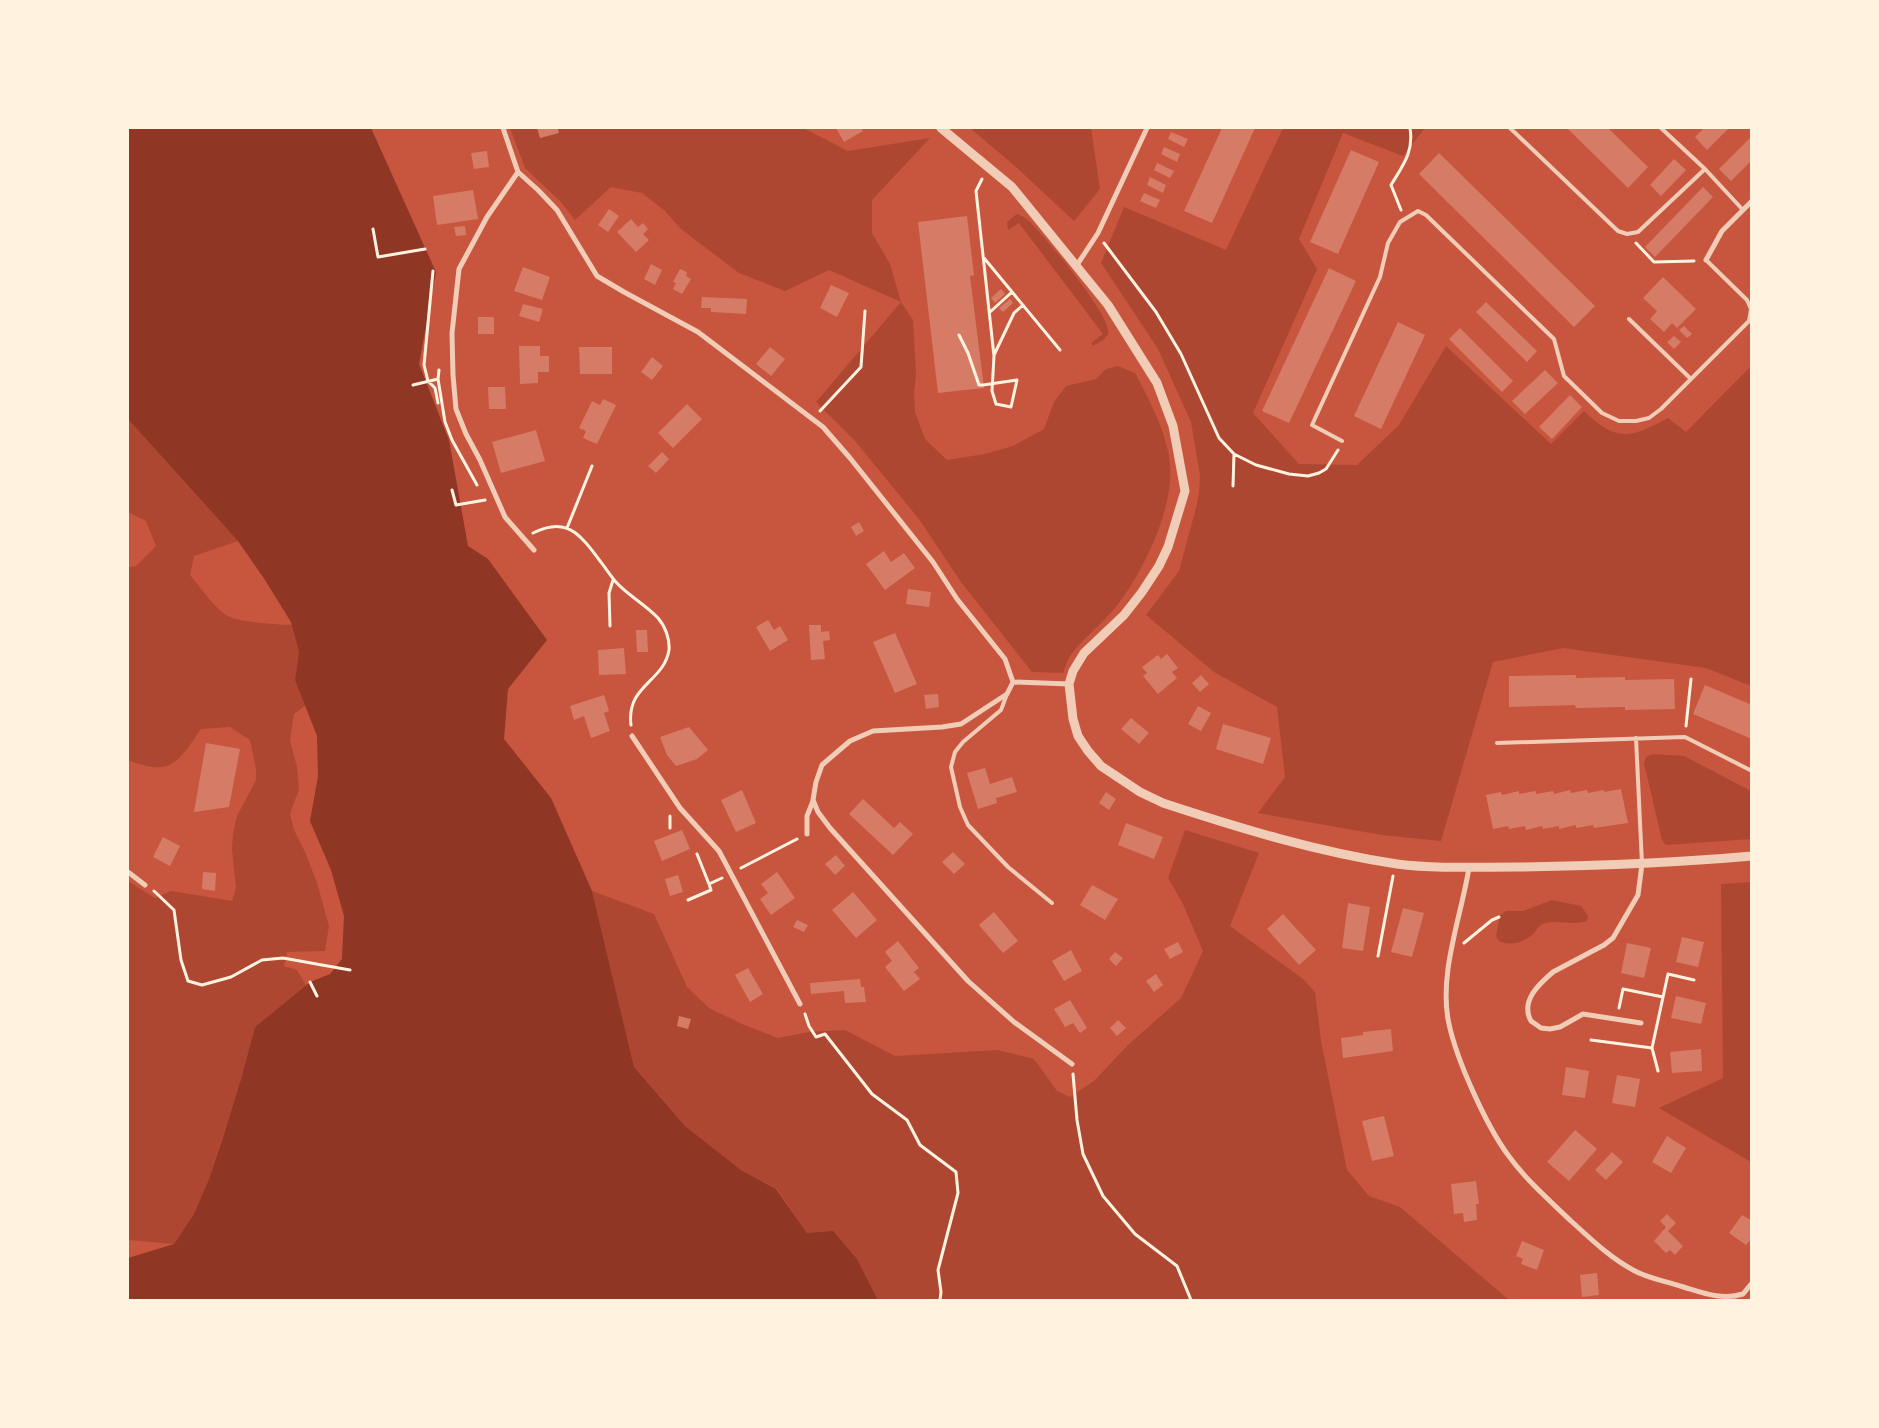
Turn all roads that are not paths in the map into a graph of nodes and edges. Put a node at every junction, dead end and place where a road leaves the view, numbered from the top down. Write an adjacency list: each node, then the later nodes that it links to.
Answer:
1 (503, 128): 7 (street)
2 (941, 128): 11 (street)
3 (1147, 128): 11 (street)
4 (1510, 128): 6 (lane)
5 (1661, 128): 6 (lane)
6 (1705, 169): 9 (lane)
7 (518, 172): 15 (street); 16 (street)
8 (1752, 201): 9 (street)
9 (1743, 210): 10 (street)
10 (1706, 260): 13 (lane)
11 (1077, 265): 17 (street)
12 (1629, 319): 13 (lane)
13 (1690, 379): 14 (lane)
14 (1342, 441)
15 (534, 550)
16 (1013, 682): 17 (street); 18 (street)
17 (1069, 684): 27 (street)
18 (1007, 694): 23 (street); 30 (lane)
19 (632, 736): 31 (street)
20 (1636, 738): 21 (lane); 22 (lane); 26 (lane)
21 (1498, 743)
22 (1752, 771)
23 (814, 800): 24 (street); 33 (street)
24 (806, 834)
25 (1752, 856): 26 (street)
26 (1642, 864): 27 (street); 32 (street)
27 (1469, 868): 34 (street)
28 (128, 872): 29 (street)
29 (146, 885)
30 (1052, 904)
31 (800, 1004)
32 (1641, 1023)
33 (1072, 1064)
34 (1752, 1283)

